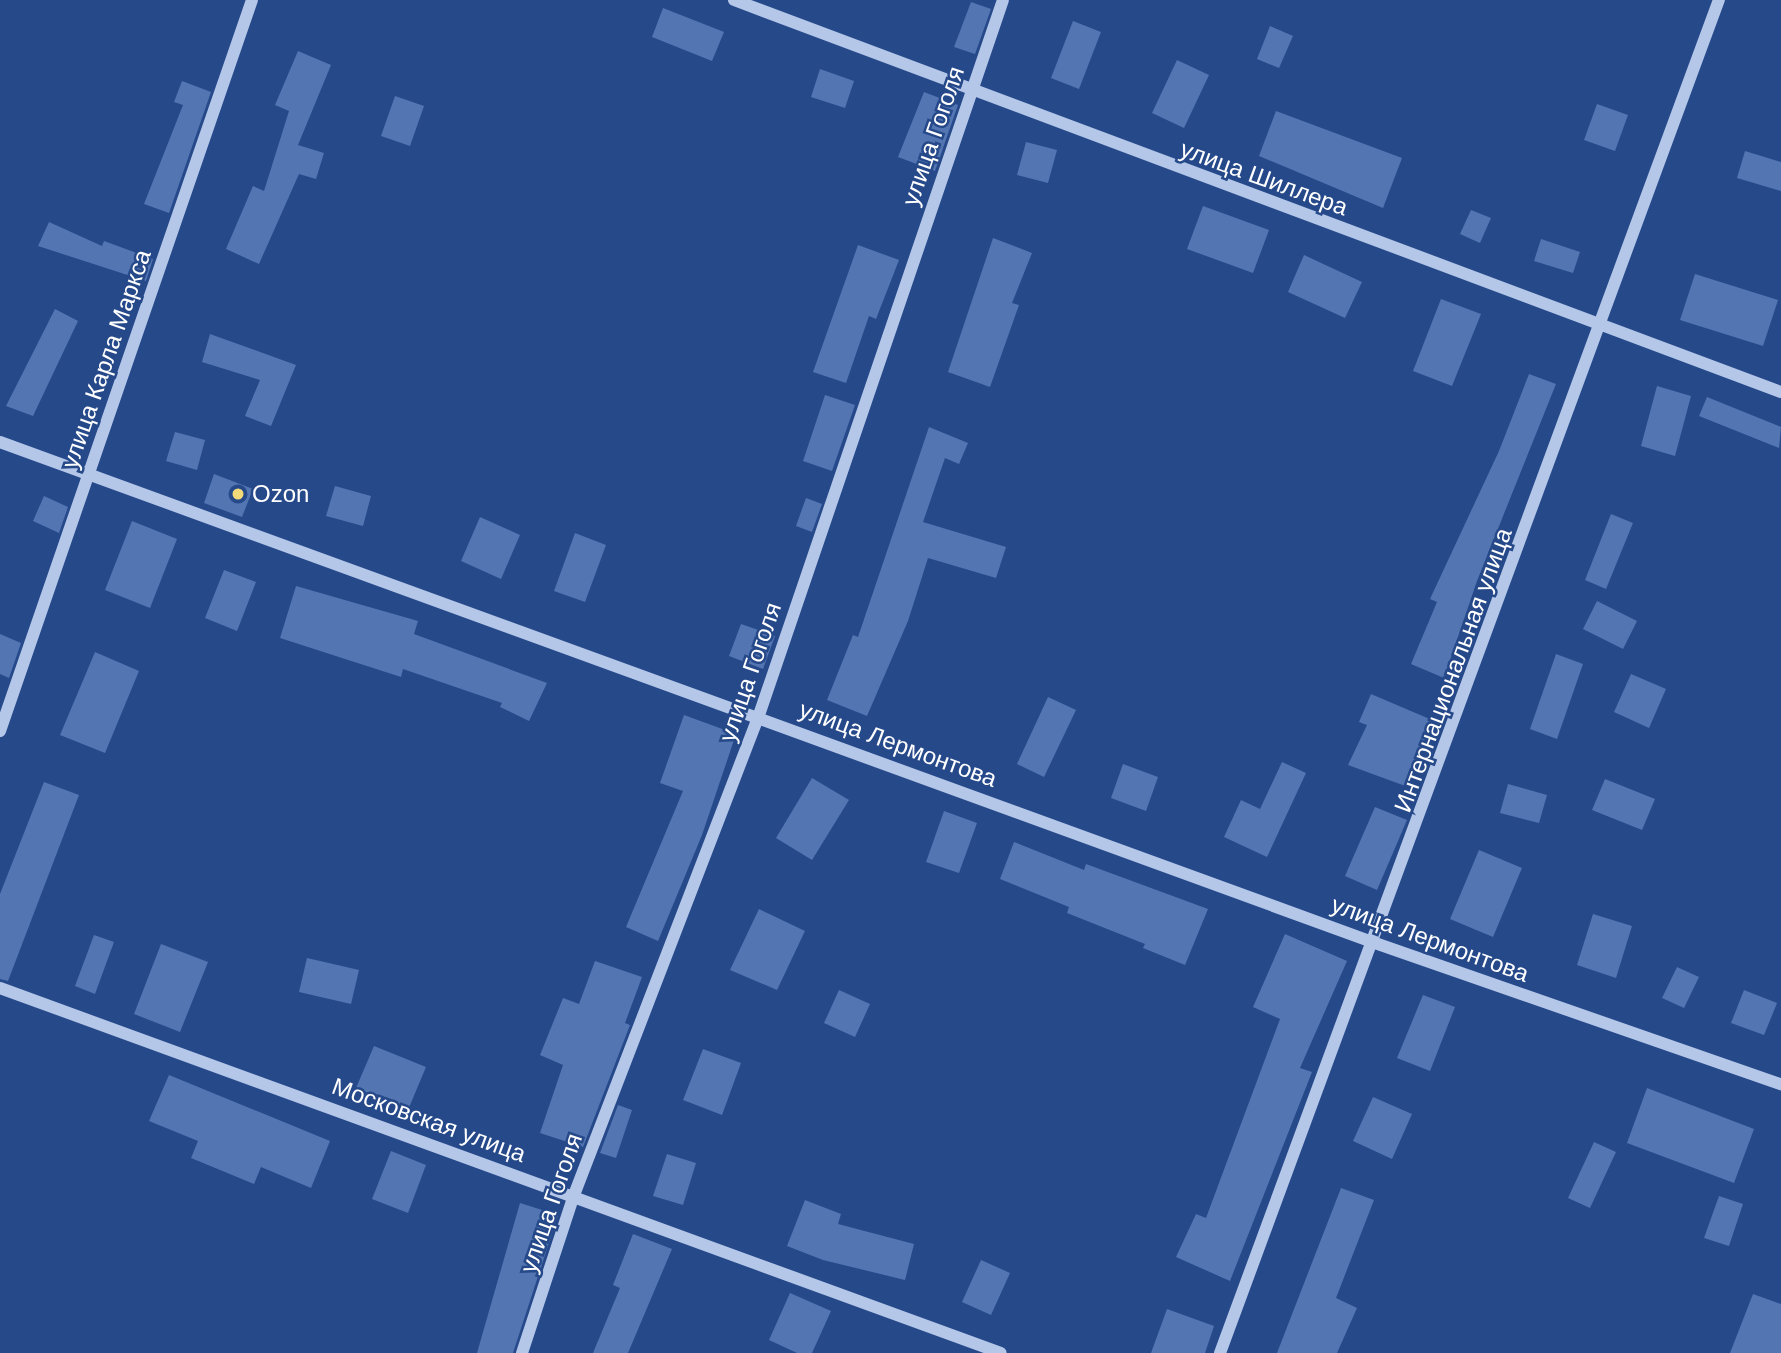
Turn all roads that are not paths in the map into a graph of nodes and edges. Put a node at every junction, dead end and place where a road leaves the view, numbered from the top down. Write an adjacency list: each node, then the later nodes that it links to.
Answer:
1 (252, 0): 9 (street, улица Карла Маркса)
2 (734, 0): 5 (street, улица Шиллера)
3 (1003, 0): 5 (street, улица Гоголя)
4 (1719, 0): 6 (street, Интернациональная улица)
5 (971, 90): 6 (street, улица Шиллера); 10 (street, улица Гоголя)
6 (1601, 326): 7 (street, улица Шиллера); 12 (street, Интернациональная улица)
7 (1781, 392)
8 (0, 442): 9 (street, улица Лермонтова)
9 (89, 475): 10 (street, улица Лермонтова); 11 (street, улица Карла Маркса)
10 (759, 715): 12 (street, улица Лермонтова); 15 (street, улица Гоголя)
11 (0, 731)
12 (1375, 943): 14 (street, улица Лермонтова); 18 (street, Интернациональная улица)
13 (0, 988): 15 (street, Московская улица)
14 (1781, 1084)
15 (574, 1195): 16 (street, улица Гоголя); 17 (street, Московская улица)
16 (522, 1353)
17 (1001, 1353)
18 (1220, 1353)

